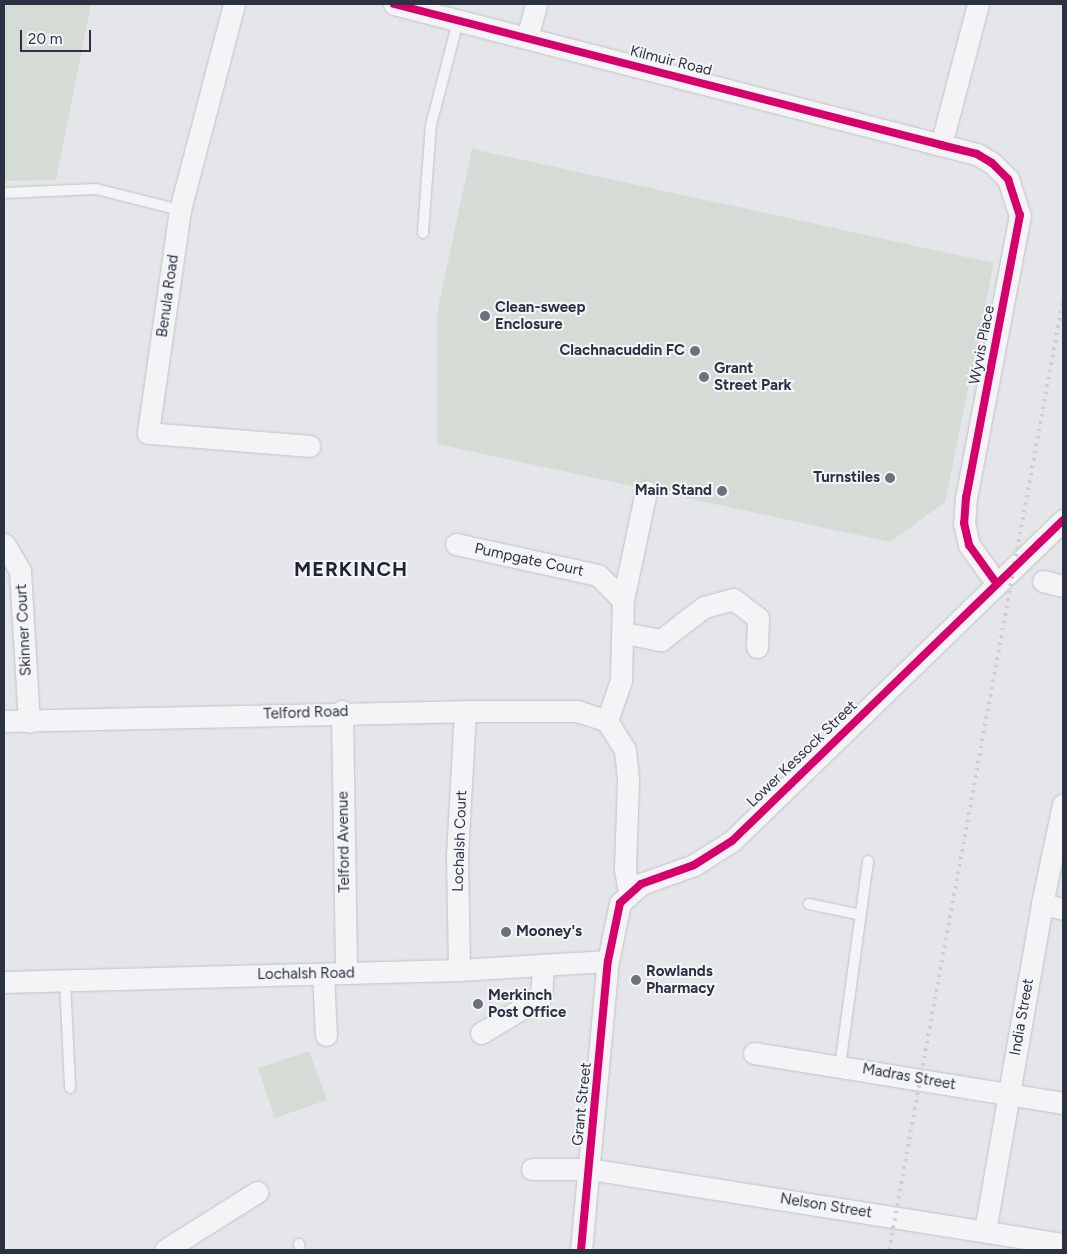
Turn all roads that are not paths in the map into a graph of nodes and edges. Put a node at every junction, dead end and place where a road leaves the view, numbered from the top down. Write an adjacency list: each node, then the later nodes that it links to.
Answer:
1 (234, 4): 9 (street, Benula Road)
2 (394, 4): 5 (street, Kilmuir Road)
3 (536, 4): 6 (street)
4 (978, 4): 7 (street)
5 (458, 20): 6 (street, Kilmuir Road); 10 (lane)
6 (527, 38): 7 (street, Kilmuir Road)
7 (941, 144): 16 (street, Wyvis Place)
8 (4, 193): 9 (lane)
9 (180, 210): 11 (street, Benula Road)
10 (423, 233)
11 (308, 446)
12 (646, 491): 17 (street)
13 (1063, 520): 16 (street, Lower Kessock Street)
14 (4, 544): 24 (street, Skinner Court)
15 (456, 544): 17 (street, Pumpgate Court)
16 (997, 584): 27 (street, Lower Kessock Street)
17 (623, 600): 18 (street)
18 (624, 633): 19 (street); 22 (street)
19 (757, 646)
20 (342, 711): 21 (street, Telford Road); 24 (street, Telford Road); 35 (street, Telford Avenue)
21 (465, 711): 22 (street, Telford Road); 34 (street, Lochalsh Court)
22 (607, 721): 27 (street)
23 (4, 722): 24 (street, Telford Road)
24 (29, 722)
25 (1063, 804): 29 (street, India Street)
26 (868, 861): 31 (lane)
27 (629, 892): 32 (street, Grant Street)
28 (809, 904): 31 (lane)
29 (1042, 904): 30 (street); 44 (street, India Street)
30 (1063, 909)
31 (861, 915): 42 (lane)
32 (608, 961): 33 (street, Lochalsh Road); 47 (street, Grant Street)
33 (543, 965): 34 (street, Lochalsh Road); 39 (street)
34 (459, 970): 35 (street, Lochalsh Road)
35 (346, 973): 36 (street, Lochalsh Road)
36 (323, 974): 37 (street, Lochalsh Road); 40 (street)
37 (65, 980): 38 (street, Lochalsh Road); 43 (lane)
38 (4, 982)
39 (481, 1033)
40 (326, 1035)
41 (754, 1053): 42 (street, Madras Street)
42 (840, 1066): 44 (street, Madras Street)
43 (70, 1088)
44 (1008, 1094): 45 (street, Madras Street); 49 (street, India Street)
45 (1063, 1103)
46 (532, 1169): 47 (street, Nelson Street)
47 (589, 1169): 49 (street, Nelson Street); 52 (street, Grant Street)
48 (257, 1192): 51 (street)
49 (985, 1231): 50 (street, Nelson Street)
50 (1063, 1244)
51 (165, 1250)
52 (581, 1250)

